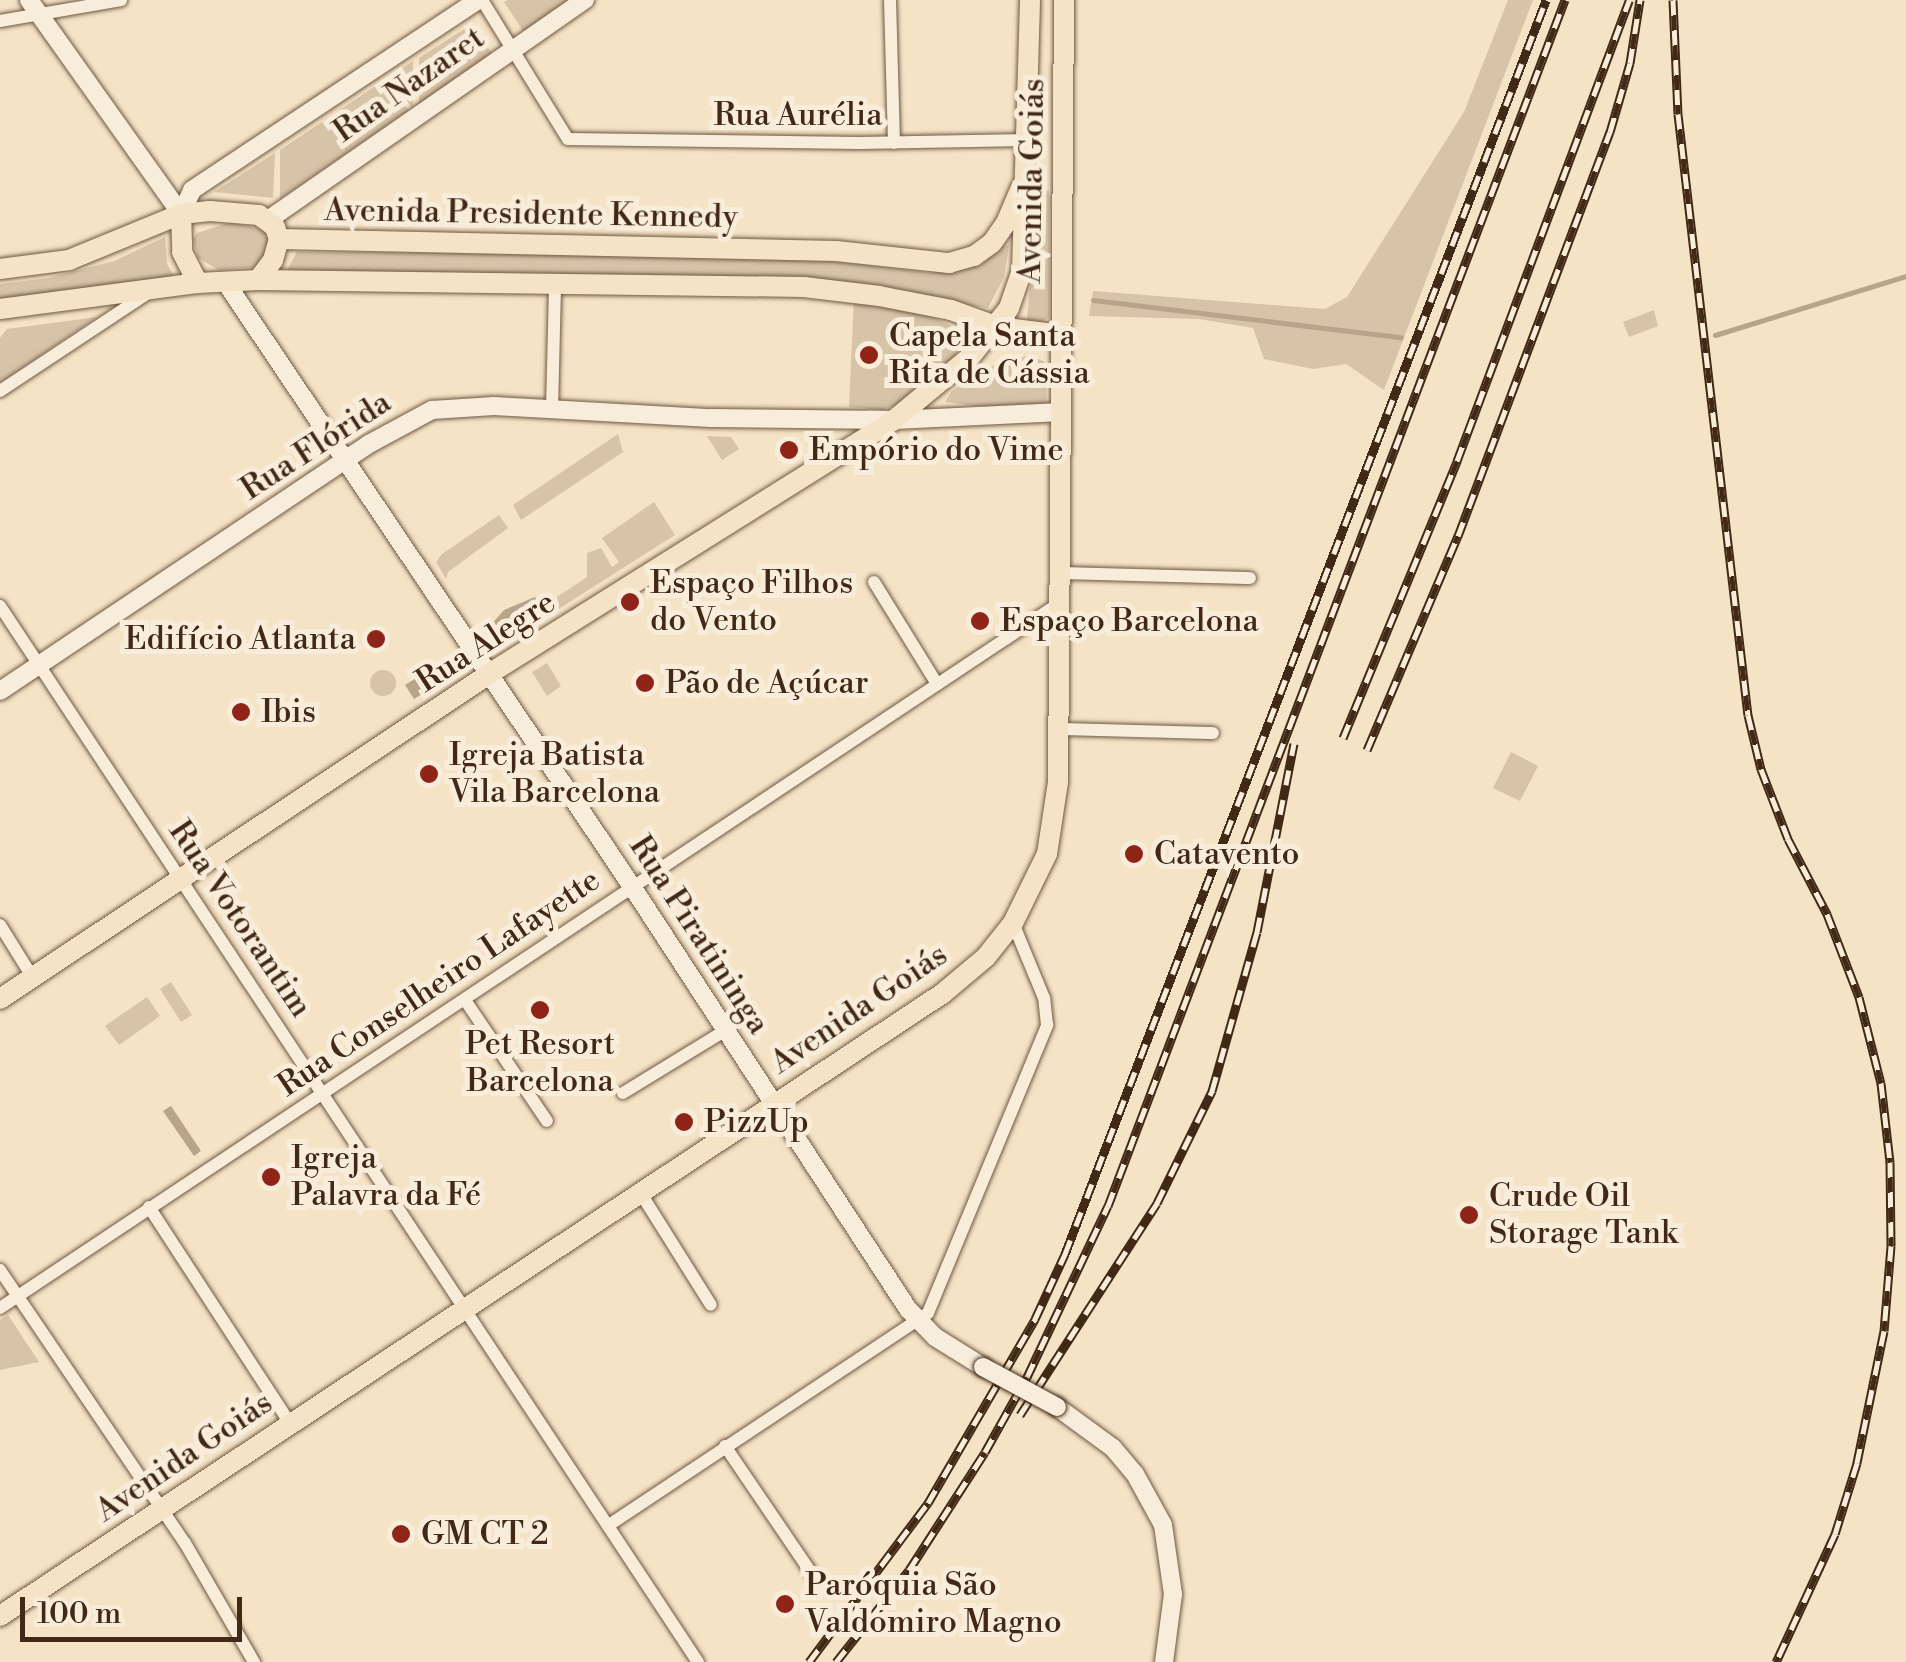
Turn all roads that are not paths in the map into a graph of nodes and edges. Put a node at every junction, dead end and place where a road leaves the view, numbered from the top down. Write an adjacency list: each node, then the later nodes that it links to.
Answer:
1 (121, 0): 7 (street)
2 (480, 0): 9 (street); 13 (street, Rua Nazaret)
3 (585, 0): 9 (street, Rua Nazaret)
4 (890, 0): 11 (street)
5 (1030, 0): 10 (main road, Avenida Goiás)
6 (1064, 0): 14 (main road, Avenida Goiás)
7 (34, 8): 8 (street); 13 (street)
8 (0, 21)
9 (514, 48): 11 (street, Rua Aurélia); 15 (street, Rua Nazaret)
10 (1028, 140): 11 (street, Rua Aurélia); 12 (main road, Avenida Goiás); 14 (main road)
11 (894, 143)
12 (1028, 166): 15 (main road, Avenida Presidente Kennedy); 23 (main road, Avenida Goiás)
13 (181, 214): 15 (main road, Avenida Presidente Kennedy); 16 (main road, Avenida Presidente Kennedy); 18 (main road)
14 (1060, 229): 24 (main road, Avenida Goiás)
15 (273, 230): 17 (main road)
16 (0, 269)
17 (258, 280): 19 (main road); 20 (main road)
18 (198, 283): 19 (main road); 21 (main road)
19 (226, 283): 29 (street, Rua Piratininga)
20 (555, 285): 23 (main road); 26 (street)
21 (153, 290): 22 (main road); 25 (street)
22 (0, 309)
23 (998, 326): 24 (main road); 28 (main road, Rua Alegre)
24 (1060, 335): 27 (main road, Avenida Goiás)
25 (0, 391)
26 (552, 410): 28 (street, Rua Flórida); 29 (street, Rua Flórida)
27 (1062, 412): 28 (street, Rua Flórida); 30 (main road, Avenida Goiás)
28 (894, 420): 36 (main road, Rua Alegre)
29 (346, 462): 35 (street, Rua Flórida); 36 (street, Rua Piratininga)
30 (1058, 573): 31 (street); 33 (main road, Avenida Goiás)
31 (1250, 578)
32 (874, 582): 37 (street)
33 (1058, 604): 37 (street, Rua Conselheiro Lafayette); 39 (main road, Avenida Goiás)
34 (0, 606): 35 (street, Rua Votorantim)
35 (39, 665): 38 (street, Rua Flórida); 41 (street, Rua Votorantim)
36 (489, 674): 41 (main road, Rua Alegre); 42 (street, Rua Piratininga)
37 (937, 684): 42 (street, Rua Conselheiro Lafayette)
38 (0, 691)
39 (1059, 729): 40 (street); 43 (main road, Avenida Goiás)
40 (1213, 733)
41 (180, 881): 45 (main road, Rua Alegre); 49 (street, Rua Votorantim)
42 (633, 888): 47 (street, Rua Conselheiro Lafayette); 48 (street, Rua Piratininga)
43 (1013, 923): 51 (main road, Avenida Goiás); 60 (street)
44 (0, 924): 45 (street)
45 (33, 978): 46 (main road, Rua Alegre)
46 (0, 999)
47 (465, 1000): 49 (street, Rua Conselheiro Lafayette); 52 (street)
48 (726, 1030): 50 (street); 51 (street, Rua Piratininga)
49 (324, 1092): 54 (street, Rua Conselheiro Lafayette); 59 (street, Rua Votorantim)
50 (623, 1093)
51 (772, 1104): 53 (main road, Avenida Goiás); 60 (street, Rua Piratininga)
52 (547, 1121)
53 (640, 1192): 57 (street); 59 (main road, Avenida Goiás)
54 (150, 1208): 56 (street, Rua Conselheiro Lafayette); 61 (street)
55 (0, 1270): 56 (street)
56 (17, 1296): 58 (street, Rua Conselheiro Lafayette); 63 (street)
57 (711, 1305)
58 (0, 1308)
59 (462, 1308): 61 (main road, Avenida Goiás); 64 (street, Rua Votorantim)
60 (920, 1322): 62 (street); 69 (street, Rua Piratininga, bridge)
61 (290, 1423): 63 (main road, Avenida Goiás)
62 (725, 1446): 64 (street); 65 (street)
63 (162, 1508): 66 (main road, Avenida Goiás); 67 (street)
64 (610, 1526): 68 (street, Rua Votorantim)
65 (814, 1577)
66 (0, 1616)
67 (254, 1662)
68 (698, 1662)
69 (1164, 1662)

